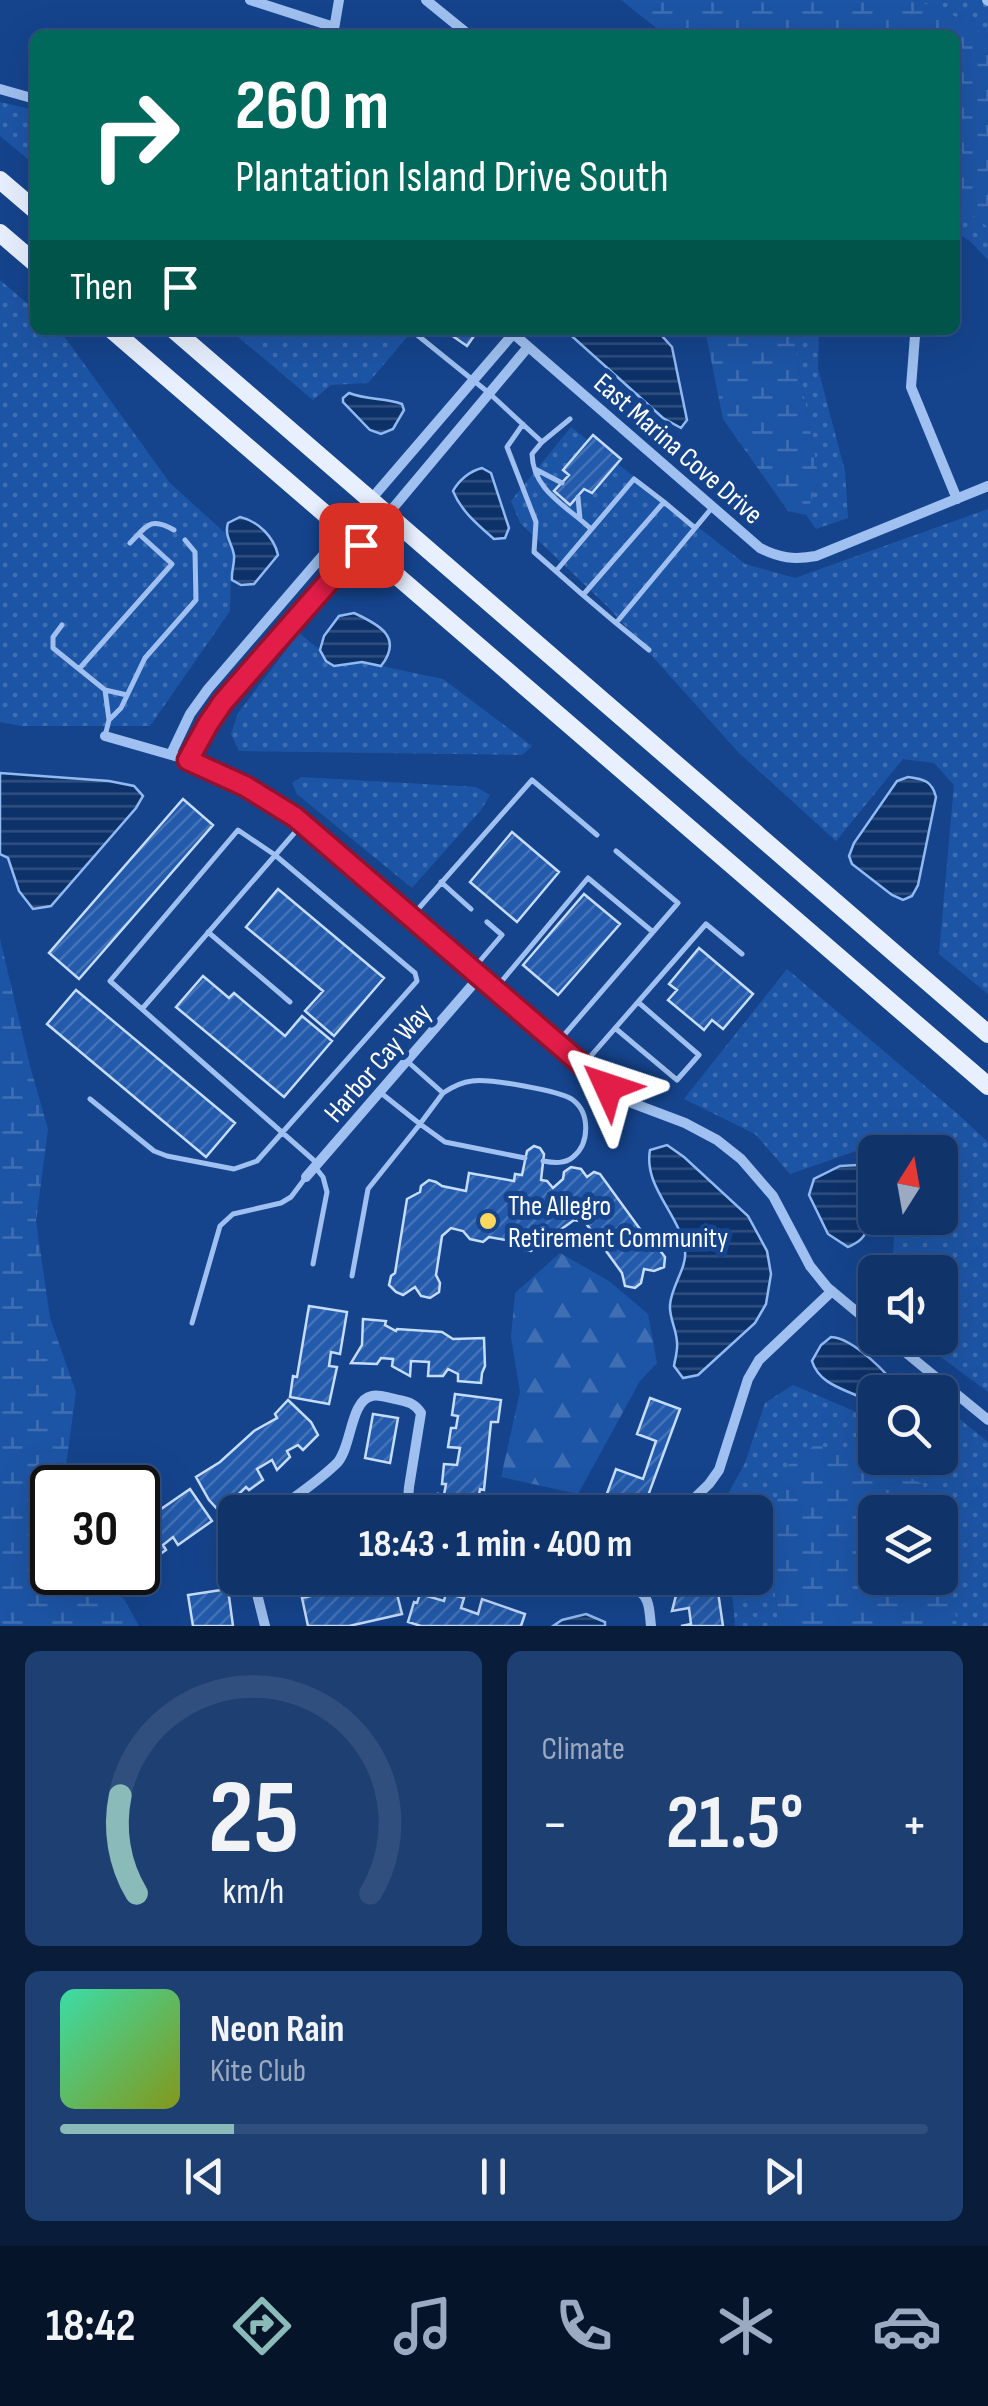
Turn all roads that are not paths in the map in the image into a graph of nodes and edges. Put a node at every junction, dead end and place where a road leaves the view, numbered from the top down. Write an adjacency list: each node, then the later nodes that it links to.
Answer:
1 (250, 0): 4 (street)
2 (339, 0): 5 (street)
3 (426, 0): 6 (street)
4 (330, 30)
5 (333, 30)
6 (462, 30)
7 (0, 88): 8 (street)
8 (30, 97)
9 (0, 180): 10 (main road)
10 (30, 206)
11 (0, 233): 12 (main road)
12 (30, 259)
13 (118, 335): 36 (main road)
14 (180, 335): 28 (main road)
15 (417, 335): 18 (lane)
16 (915, 336): 27 (street)
17 (518, 338): 18 (street); 19 (street); 30 (street, East Marina Cove Drive)
18 (474, 380): 19 (lane); 28 (street)
19 (489, 393): 21 (lane); 31 (street)
20 (570, 420): 22 (lane)
21 (523, 424): 22 (lane); 41 (lane)
22 (542, 442): 23 (lane)
23 (532, 468): 24 (lane); 32 (lane)
24 (562, 483)
25 (988, 486): 27 (street, East Marina Cove Drive)
26 (578, 497): 32 (lane)
27 (957, 499): 30 (street, East Marina Cove Drive)
28 (371, 500): 31 (main road); 36 (street)
29 (664, 502): 33 (lane); 34 (lane); 42 (lane)
30 (713, 507): 33 (lane)
31 (388, 514): 40 (street); 70 (main road)
32 (580, 519): 34 (lane)
33 (696, 528): 43 (lane)
34 (591, 529): 41 (lane)
35 (174, 530): 37 (lane)
36 (344, 530): 40 (main road); 51 (street)
37 (139, 534): 39 (lane); 46 (lane)
38 (185, 540): 48 (lane)
39 (130, 543)
40 (361, 545): 52 (street); 74 (main road)
41 (556, 571): 42 (lane)
42 (583, 595): 43 (lane)
43 (616, 623): 45 (lane)
44 (62, 624): 46 (lane)
45 (648, 650)
46 (79, 669): 47 (lane)
47 (105, 690): 48 (lane); 49 (lane)
48 (127, 696): 49 (lane)
49 (109, 720): 50 (lane)
50 (105, 736): 51 (street)
51 (171, 754): 52 (street)
52 (188, 760): 53 (street)
53 (302, 823): 56 (lane); 59 (street)
54 (598, 835): 57 (lane)
55 (616, 851): 62 (lane)
56 (274, 855): 61 (lane); 68 (lane); 79 (lane)
57 (441, 882): 58 (lane); 59 (lane)
58 (472, 909)
59 (412, 916): 64 (street)
60 (487, 922): 64 (lane)
61 (208, 932): 66 (lane); 68 (lane)
62 (653, 932): 65 (lane); 71 (lane)
63 (742, 954): 67 (lane)
64 (477, 972): 65 (street); 72 (street, Harbor Cay Way)
65 (496, 988): 71 (street)
66 (290, 1002)
67 (638, 1002): 69 (lane); 69 (lane)
68 (142, 1009): 79 (lane)
69 (614, 1028): 73 (lane)
70 (988, 1034)
71 (558, 1042): 73 (street)
72 (407, 1061): 75 (street, Harbor Cay Way); 76 (lane)
73 (583, 1064): 86 (street)
74 (988, 1086)
75 (380, 1092): 78 (lane); 82 (street, Harbor Cay Way)
76 (444, 1093): 78 (lane); 81 (lane)
77 (90, 1099): 79 (lane)
78 (420, 1124): 80 (lane); 85 (lane)
79 (283, 1133): 82 (lane)
80 (526, 1158)
81 (543, 1162)
82 (317, 1166): 83 (street, Harbor Cay Way); 84 (lane)
83 (306, 1177): 88 (lane)
84 (313, 1264)
85 (352, 1276)
86 (832, 1291): 87 (street); 93 (street)
87 (858, 1313)
88 (192, 1322)
89 (909, 1355): 90 (street)
90 (988, 1420)
91 (296, 1495): 92 (street)
92 (408, 1495)
93 (698, 1495)
94 (257, 1595): 96 (street)
95 (644, 1595): 97 (street)
96 (265, 1626)
97 (651, 1626)

